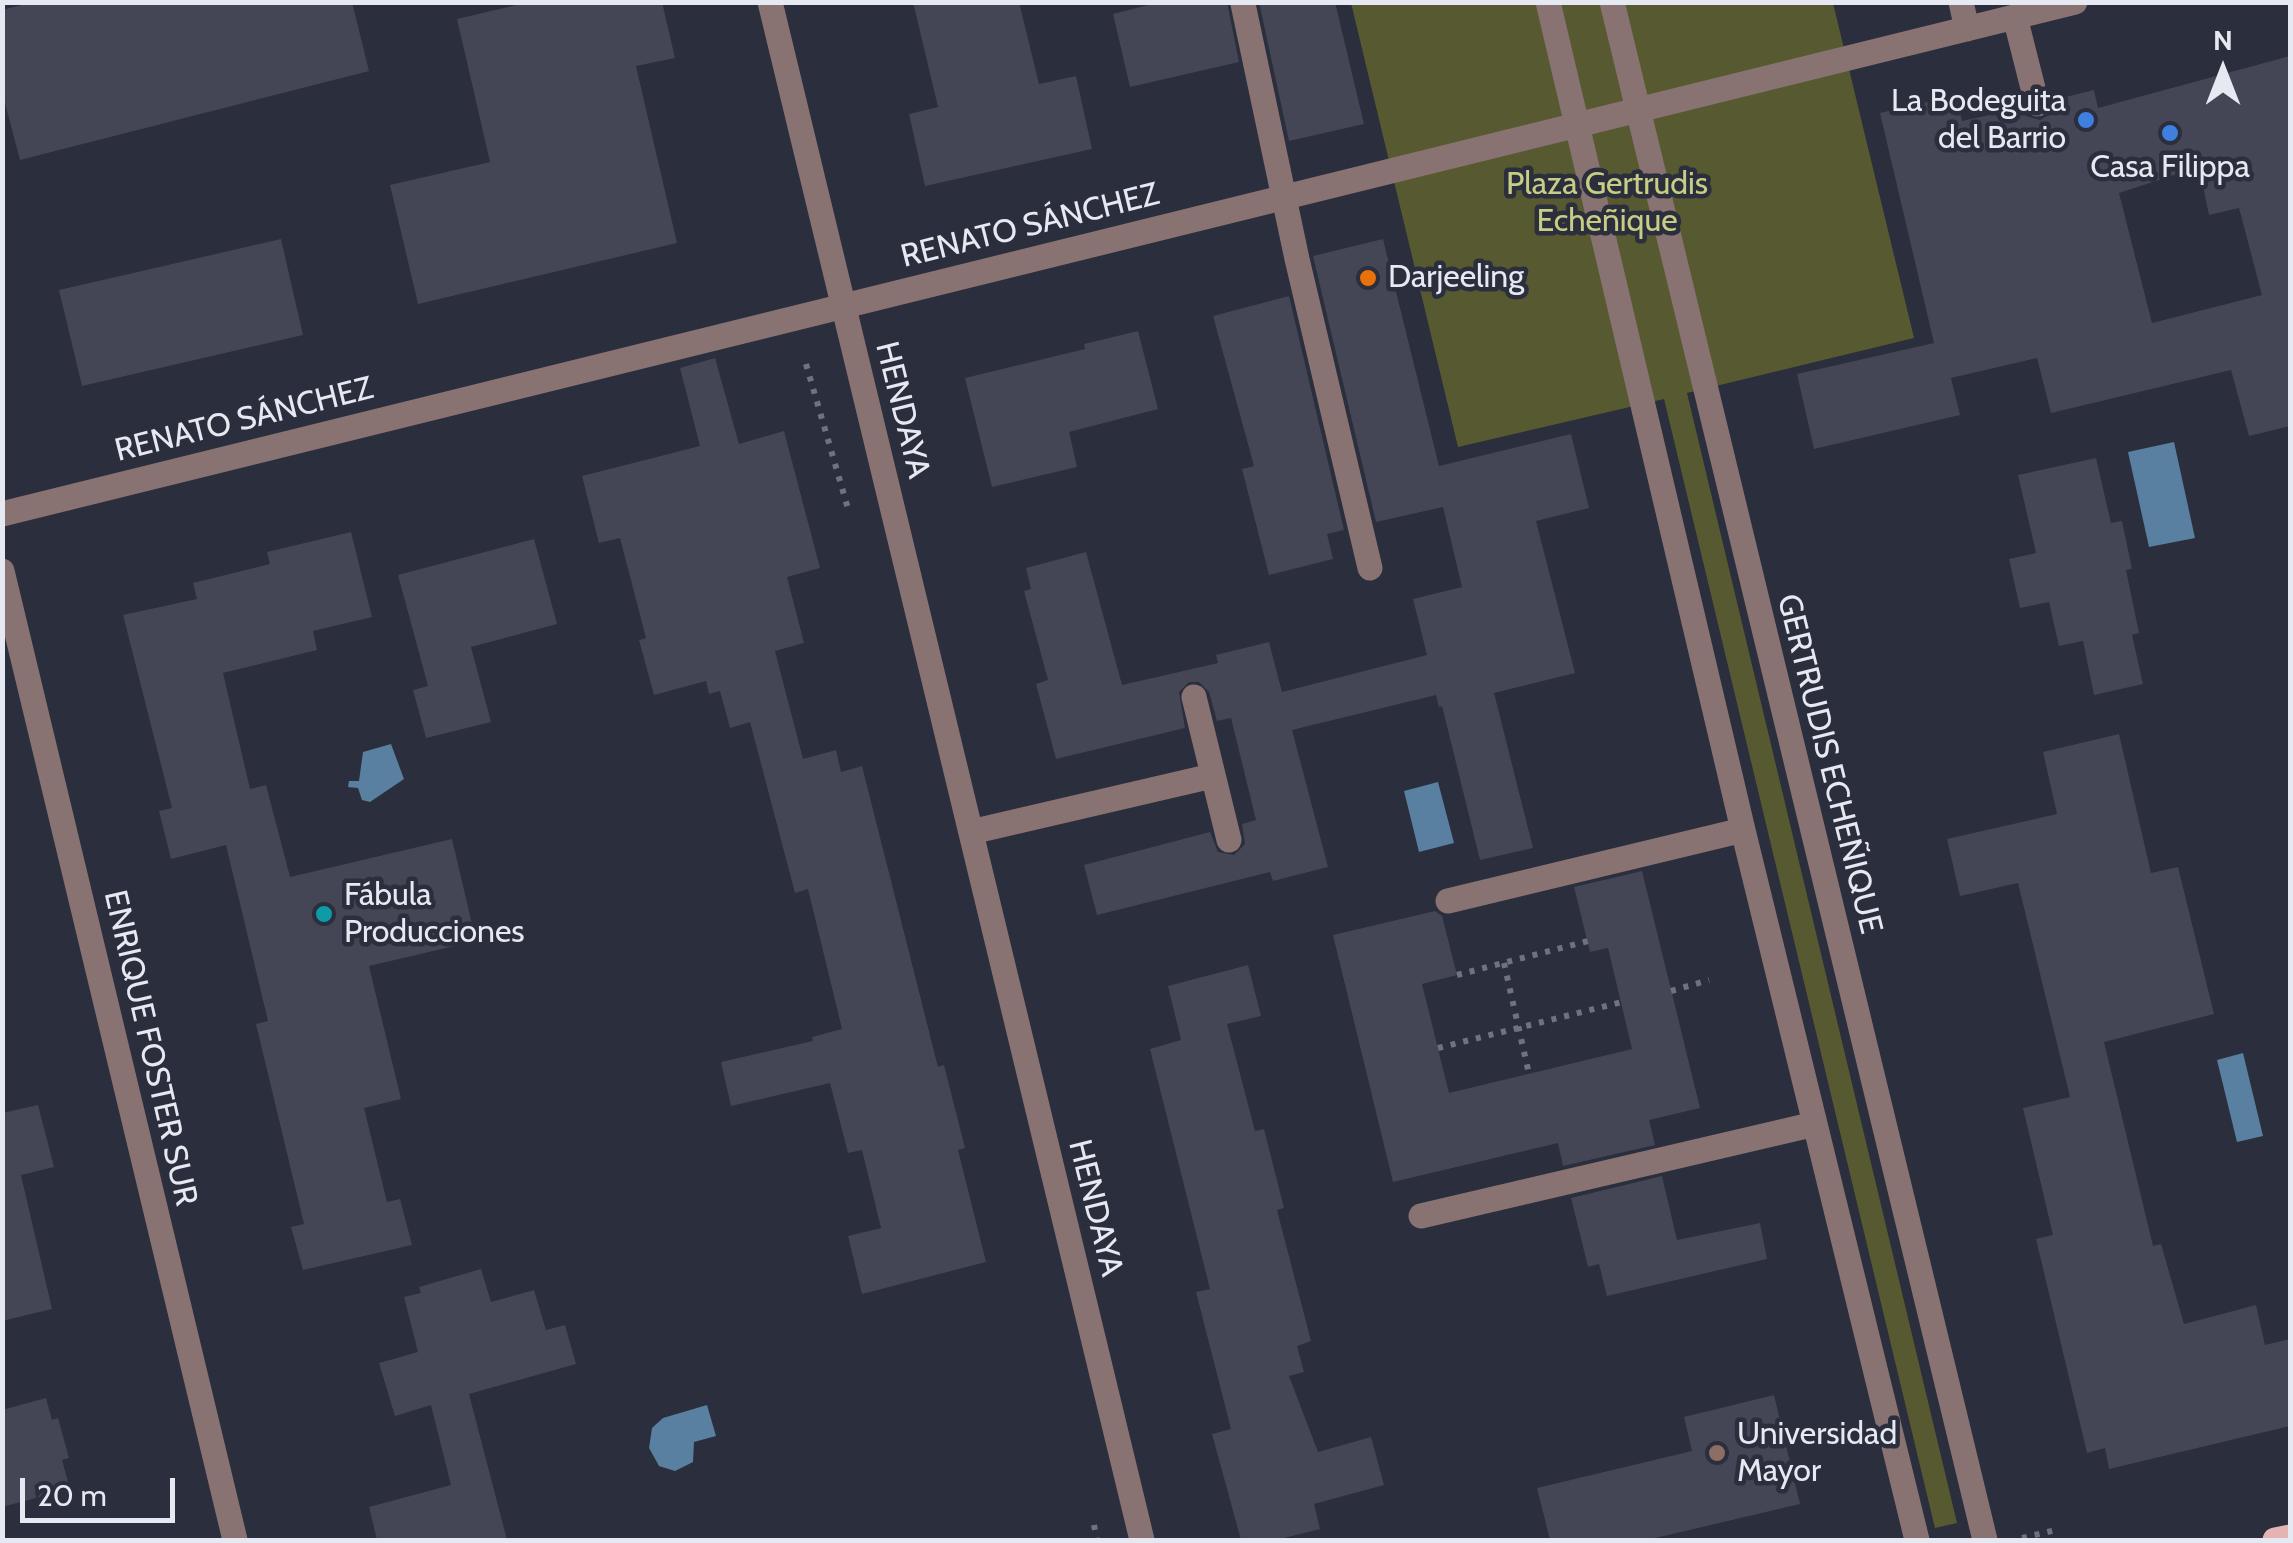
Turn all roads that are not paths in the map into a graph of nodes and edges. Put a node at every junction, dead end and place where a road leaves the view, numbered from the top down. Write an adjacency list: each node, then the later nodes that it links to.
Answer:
1 (770, 2): 13 (street, HENDAYA)
2 (1548, 2): 11 (street)
3 (1612, 2): 10 (street, GERTRUDIS ECHEÑIQUE)
4 (1961, 2): 8 (street)
5 (2074, 2): 7 (street, RENATO SÁNCHEZ)
6 (1243, 4): 12 (street)
7 (2014, 17): 8 (street, RENATO SÁNCHEZ); 9 (street)
8 (1967, 29): 10 (street, RENATO SÁNCHEZ)
9 (2037, 104)
10 (1638, 110): 11 (street, RENATO SÁNCHEZ); 29 (street, GERTRUDIS ECHEÑIQUE)
11 (1577, 123): 12 (street, RENATO SÁNCHEZ); 19 (street)
12 (1284, 196): 13 (street, RENATO SÁNCHEZ); 15 (street)
13 (844, 306): 14 (street, RENATO SÁNCHEZ); 20 (street, HENDAYA)
14 (2, 514)
15 (1370, 568)
16 (2, 571): 26 (street, ENRIQUE FOSTER SUR)
17 (1194, 697): 18 (street)
18 (1212, 776): 20 (street); 21 (street)
19 (1743, 830): 22 (street); 23 (street)
20 (971, 832): 27 (street, HENDAYA)
21 (1229, 840)
22 (1448, 901)
23 (1815, 1124): 24 (street); 28 (street)
24 (1421, 1216)
25 (2290, 1537): 30 (main road)
26 (235, 1540)
27 (1142, 1540)
28 (1918, 1540)
29 (1985, 1540)
30 (2275, 1540)

